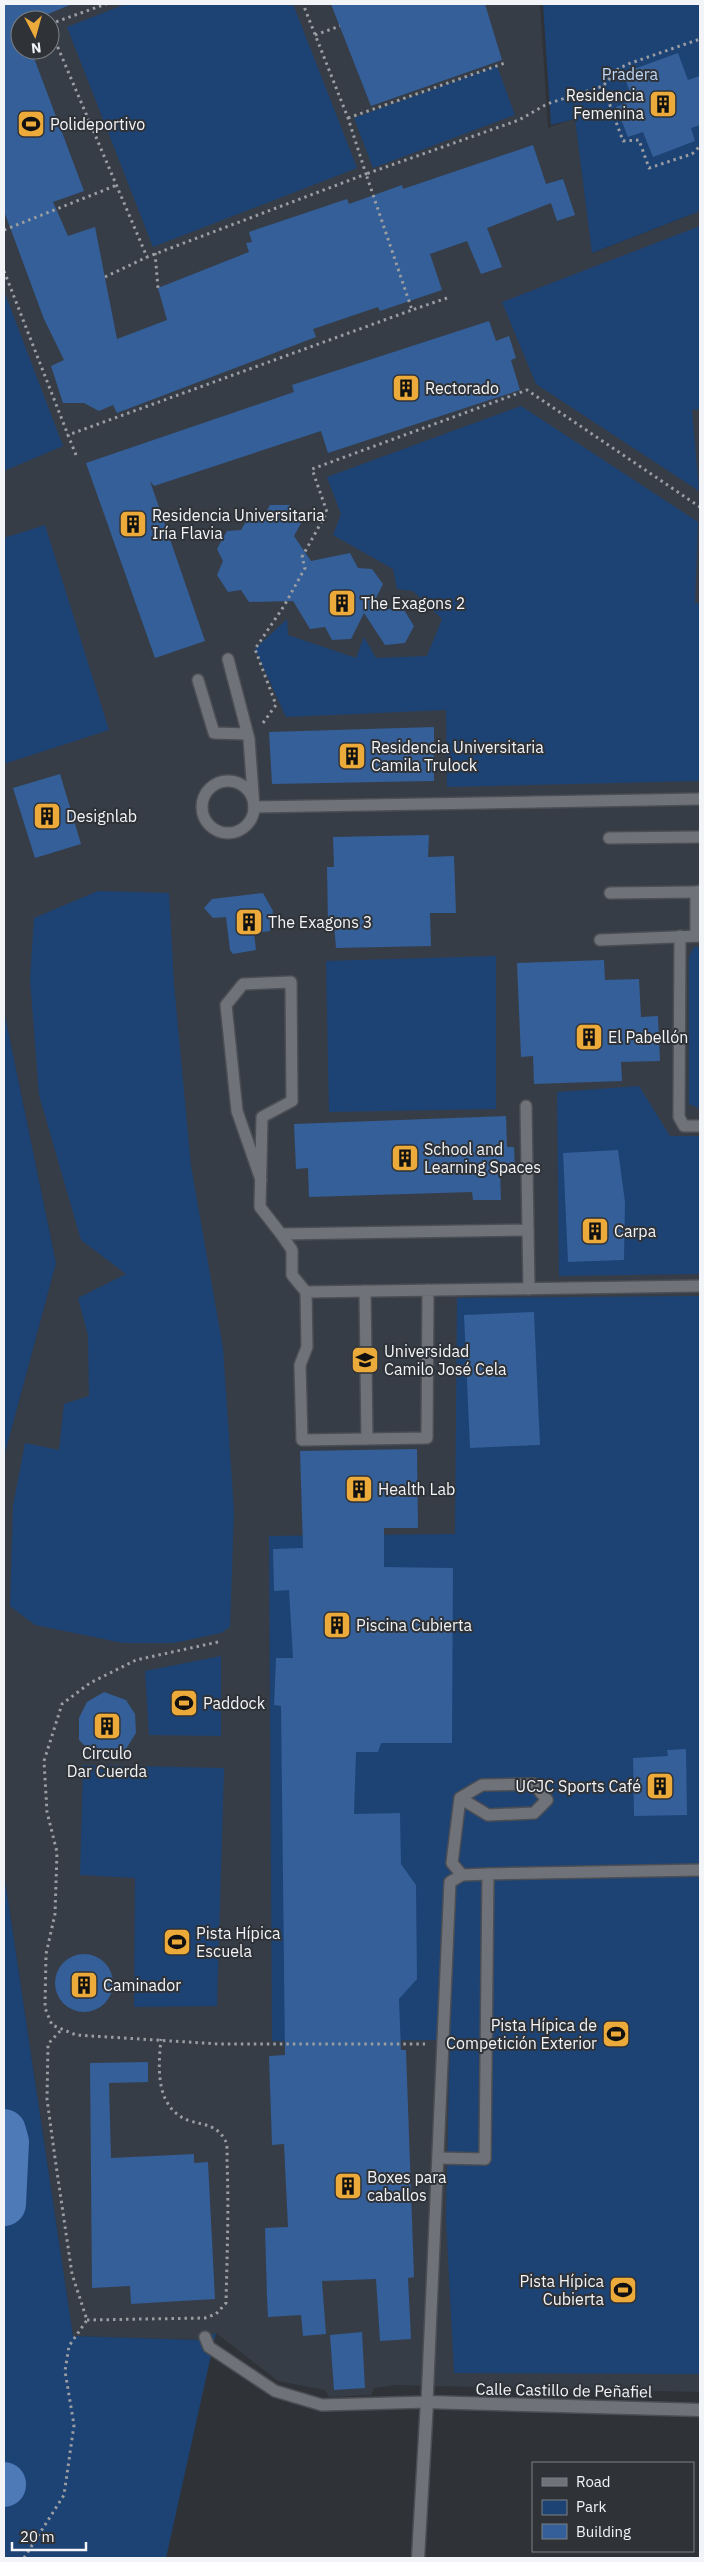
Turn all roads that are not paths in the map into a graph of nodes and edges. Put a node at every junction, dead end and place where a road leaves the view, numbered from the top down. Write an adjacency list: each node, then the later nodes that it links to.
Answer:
1 (228, 659): 3 (lane)
2 (198, 680): 3 (lane)
3 (247, 734): 5 (lane)
4 (700, 799): 5 (lane)
5 (254, 807): 5 (lane)
6 (700, 837): 7 (lane)
7 (609, 838)
8 (698, 892): 9 (lane); 11 (lane)
9 (610, 893)
10 (680, 936): 11 (lane); 12 (lane); 14 (lane)
11 (698, 936)
12 (600, 940)
13 (526, 1106): 16 (lane)
14 (700, 1126)
15 (261, 1180): 15 (lane); 17 (lane)
16 (528, 1230): 17 (lane); 19 (lane)
17 (281, 1234): 22 (lane)
18 (700, 1286): 19 (lane)
19 (529, 1289): 20 (lane)
20 (428, 1290): 21 (lane); 23 (lane)
21 (365, 1291): 22 (lane); 23 (lane)
22 (306, 1292): 23 (lane)
23 (367, 1439)
24 (460, 1798): 24 (lane); 27 (lane)
25 (700, 1870): 26 (lane)
26 (488, 1874): 27 (lane); 28 (lane)
27 (462, 1875): 28 (lane)
28 (438, 2158): 30 (lane)
29 (205, 2337): 30 (lane)
30 (428, 2402): 31 (street, Calle Castillo de Peñafiel); 32 (street)
31 (700, 2410)
32 (418, 2558)

